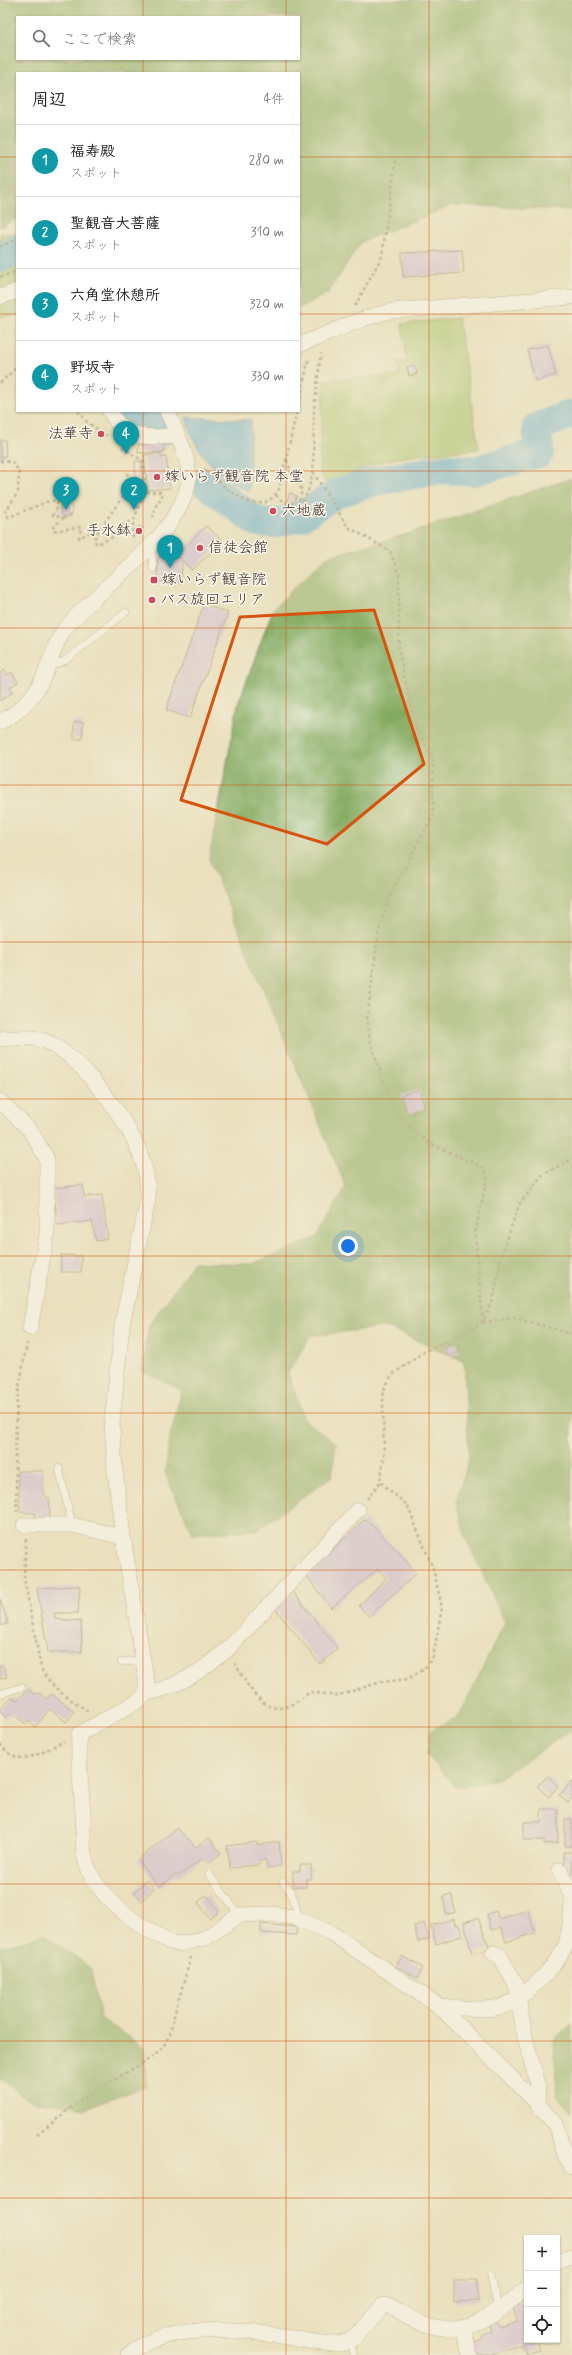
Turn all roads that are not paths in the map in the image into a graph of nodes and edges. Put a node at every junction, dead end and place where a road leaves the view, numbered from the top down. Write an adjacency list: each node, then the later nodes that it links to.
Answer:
1 (16, 291): 2 (street)
2 (0, 297)
3 (572, 297): 4 (street)
4 (300, 345)
5 (111, 412): 7 (street)
6 (167, 412): 7 (street)
7 (178, 436): 8 (street)
8 (151, 545): 9 (lane); 11 (street)
9 (153, 570)
10 (126, 612): 11 (lane)
11 (48, 667): 12 (street)
12 (0, 722)
13 (0, 1040): 20 (street)
14 (0, 1101): 15 (street)
15 (30, 1328)
16 (59, 1468): 19 (lane)
17 (358, 1510): 25 (street)
18 (24, 1525): 19 (street)
19 (72, 1525): 20 (street)
20 (123, 1537): 21 (street)
21 (143, 1661): 22 (lane); 25 (street)
22 (120, 1662)
23 (22, 1686): 24 (lane)
24 (0, 1694)
25 (146, 1694): 31 (street)
26 (560, 1870): 29 (street)
27 (210, 1874): 31 (lane)
28 (283, 1882): 32 (lane)
29 (572, 1896)
30 (572, 1905): 34 (street)
31 (238, 1915): 32 (street)
32 (297, 1919): 35 (street)
33 (493, 1953): 34 (street)
34 (518, 1999): 35 (street); 36 (street)
35 (439, 2006): 36 (street)
36 (537, 2103): 37 (street)
37 (572, 2167)
38 (572, 2256): 39 (street)
39 (560, 2260)
40 (491, 2275): 42 (lane)
41 (524, 2291): 42 (street)
42 (499, 2312): 43 (street)
43 (463, 2327): 44 (street); 46 (street)
44 (352, 2348): 45 (street)
45 (128, 2355)
46 (470, 2355)

